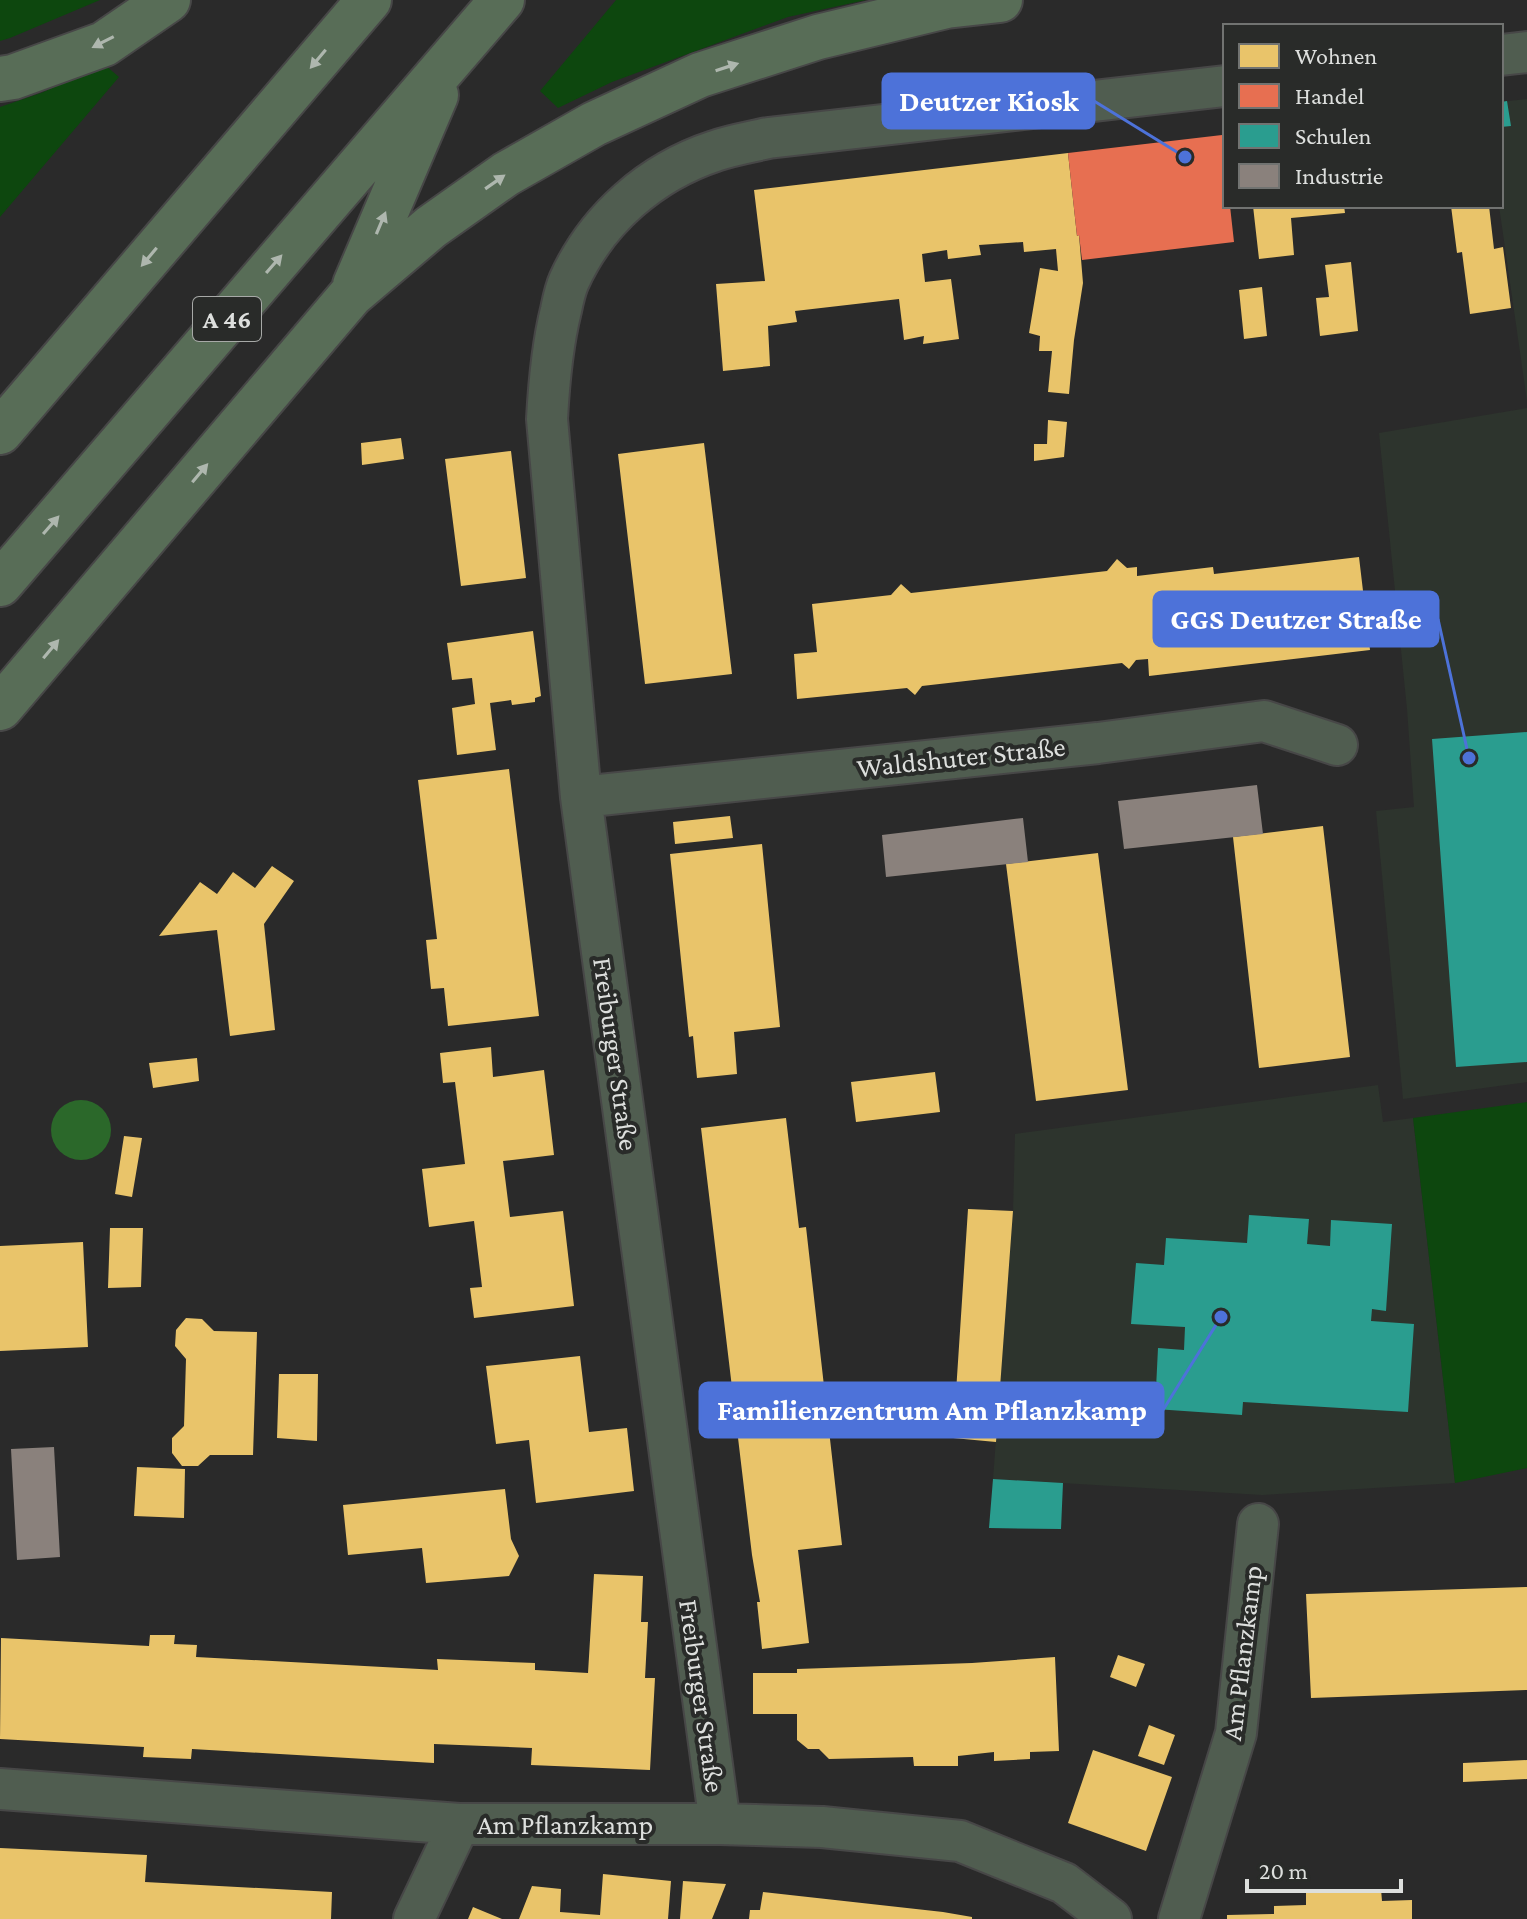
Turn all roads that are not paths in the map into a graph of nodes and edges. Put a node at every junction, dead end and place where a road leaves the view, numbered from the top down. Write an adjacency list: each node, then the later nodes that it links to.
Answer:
1 (168, 0): 8 (highway, one-way to 8)
2 (369, 0): 11 (highway, one-way to 11)
3 (502, 0): 6 (highway, A 46)
4 (1000, 0): 10 (highway, one-way to 4)
5 (1527, 52): 7 (street)
6 (453, 54): 10 (highway, one-way to 6); 12 (highway, A 46, one-way to 6)
7 (1503, 55)
8 (0, 79)
9 (1223, 86): 15 (street, Freiburger Straße)
10 (351, 295): 13 (highway, one-way to 10)
11 (0, 432)
12 (0, 584)
13 (0, 708)
14 (1337, 745): 15 (street, Waldshuter Straße)
15 (581, 797): 19 (street, Freiburger Straße)
16 (1258, 1524): 22 (street, Am Pflanzkamp)
17 (0, 1789): 18 (street, Am Pflanzkamp)
18 (459, 1824): 19 (street, Am Pflanzkamp); 20 (street)
19 (720, 1824): 21 (street, Am Pflanzkamp)
20 (414, 1919)
21 (1111, 1919)
22 (1179, 1919)

